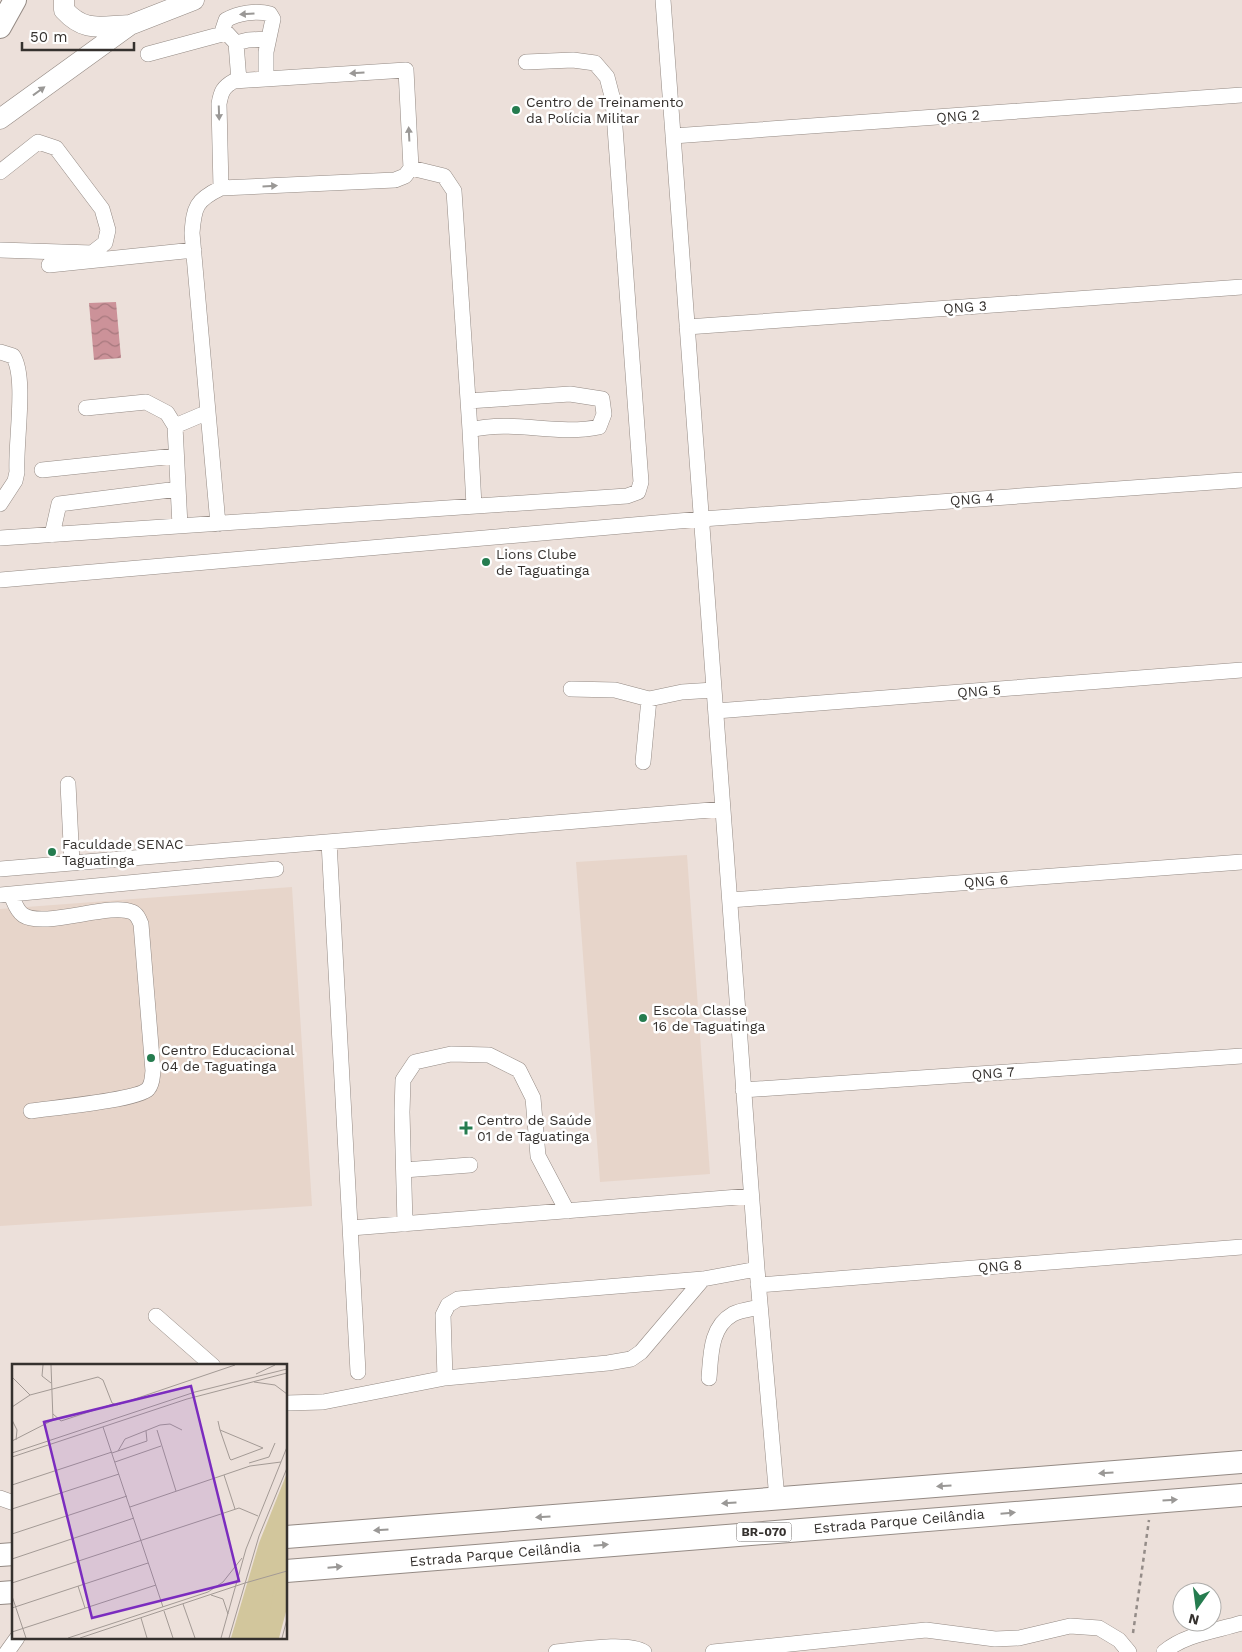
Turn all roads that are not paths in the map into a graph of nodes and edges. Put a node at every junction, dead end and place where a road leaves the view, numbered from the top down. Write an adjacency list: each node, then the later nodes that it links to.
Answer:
1 (15, 0): 6 (highway)
2 (64, 0): 5 (main road)
3 (194, 0): 5 (main road)
4 (663, 0): 15 (street)
5 (130, 25): 14 (main road, one-way to 5)
6 (0, 27)
7 (231, 38): 8 (street); 8 (street, one-way to 7); 9 (street); 12 (street)
8 (268, 39): 11 (street)
9 (148, 54)
10 (526, 62): 35 (street)
11 (266, 79): 12 (street); 16 (street, one-way to 11)
12 (238, 81): 18 (street, one-way to 18)
13 (1242, 95): 15 (street, QNG 2)
14 (0, 119)
15 (673, 136): 23 (street)
16 (411, 168): 18 (street, one-way to 16); 25 (street)
17 (0, 172): 19 (street)
18 (221, 188): 20 (street)
19 (0, 250)
20 (194, 250): 21 (street); 27 (street)
21 (49, 265)
22 (1242, 287): 23 (street, QNG 3)
23 (687, 327): 36 (street)
24 (0, 352): 34 (street)
25 (468, 402): 29 (street); 29 (street)
26 (86, 408): 28 (street)
27 (208, 412): 28 (street); 37 (street)
28 (175, 426): 30 (street)
29 (470, 430): 35 (street)
30 (175, 456): 31 (street); 33 (street)
31 (42, 470)
32 (1242, 480): 36 (street, QNG 4)
33 (178, 489): 38 (street); 39 (street)
34 (0, 504)
35 (474, 506): 37 (street)
36 (702, 519): 41 (street, QNG 4); 44 (street)
37 (218, 524): 38 (street)
38 (180, 526): 39 (street)
39 (52, 534): 40 (street)
40 (0, 538)
41 (0, 580)
42 (1242, 670): 46 (street, QNG 5)
43 (571, 689): 45 (street)
44 (714, 690): 45 (street); 46 (street)
45 (650, 699): 47 (street)
46 (716, 710): 49 (street)
47 (643, 762)
48 (68, 784): 52 (street)
49 (723, 809): 50 (street); 56 (street)
50 (329, 842): 52 (street); 65 (street)
51 (1242, 862): 56 (street, QNG 6)
52 (72, 863): 53 (street)
53 (0, 869)
54 (276, 869): 55 (street)
55 (5, 895): 59 (street)
56 (730, 900): 58 (street)
57 (1242, 1056): 58 (street, QNG 7)
58 (744, 1090): 62 (street)
59 (31, 1111)
60 (470, 1165): 61 (street)
61 (404, 1170): 63 (street); 64 (street)
62 (751, 1196): 63 (street); 67 (street)
63 (567, 1211): 64 (street)
64 (405, 1224): 65 (street)
65 (350, 1228): 73 (street)
66 (1242, 1247): 69 (street, QNG 8)
67 (757, 1269): 68 (street); 69 (street)
68 (703, 1279): 74 (street); 74 (street)
69 (758, 1285): 70 (street)
70 (760, 1307): 75 (street); 80 (street)
71 (156, 1316): 72 (street)
72 (211, 1364)
73 (358, 1372)
74 (445, 1378): 76 (street)
75 (709, 1378)
76 (288, 1403)
77 (1242, 1462): 80 (highway, BR-070, one-way to 80)
78 (1242, 1495): 83 (highway, Estrada Parque Ceilândia / BR-070, one-way to 78)
79 (0, 1498): 81 (street)
80 (777, 1499): 82 (highway, BR-070, one-way to 82)
81 (12, 1502)
82 (288, 1537)
83 (288, 1571)
84 (1242, 1623): 93 (street)
85 (16, 1640): 88 (street)
86 (0, 1642): 87 (street)
87 (2, 1652)
88 (7, 1652)
89 (556, 1652): 90 (street)
90 (644, 1652)
91 (713, 1652): 92 (street)
92 (1128, 1652)
93 (1164, 1652)

